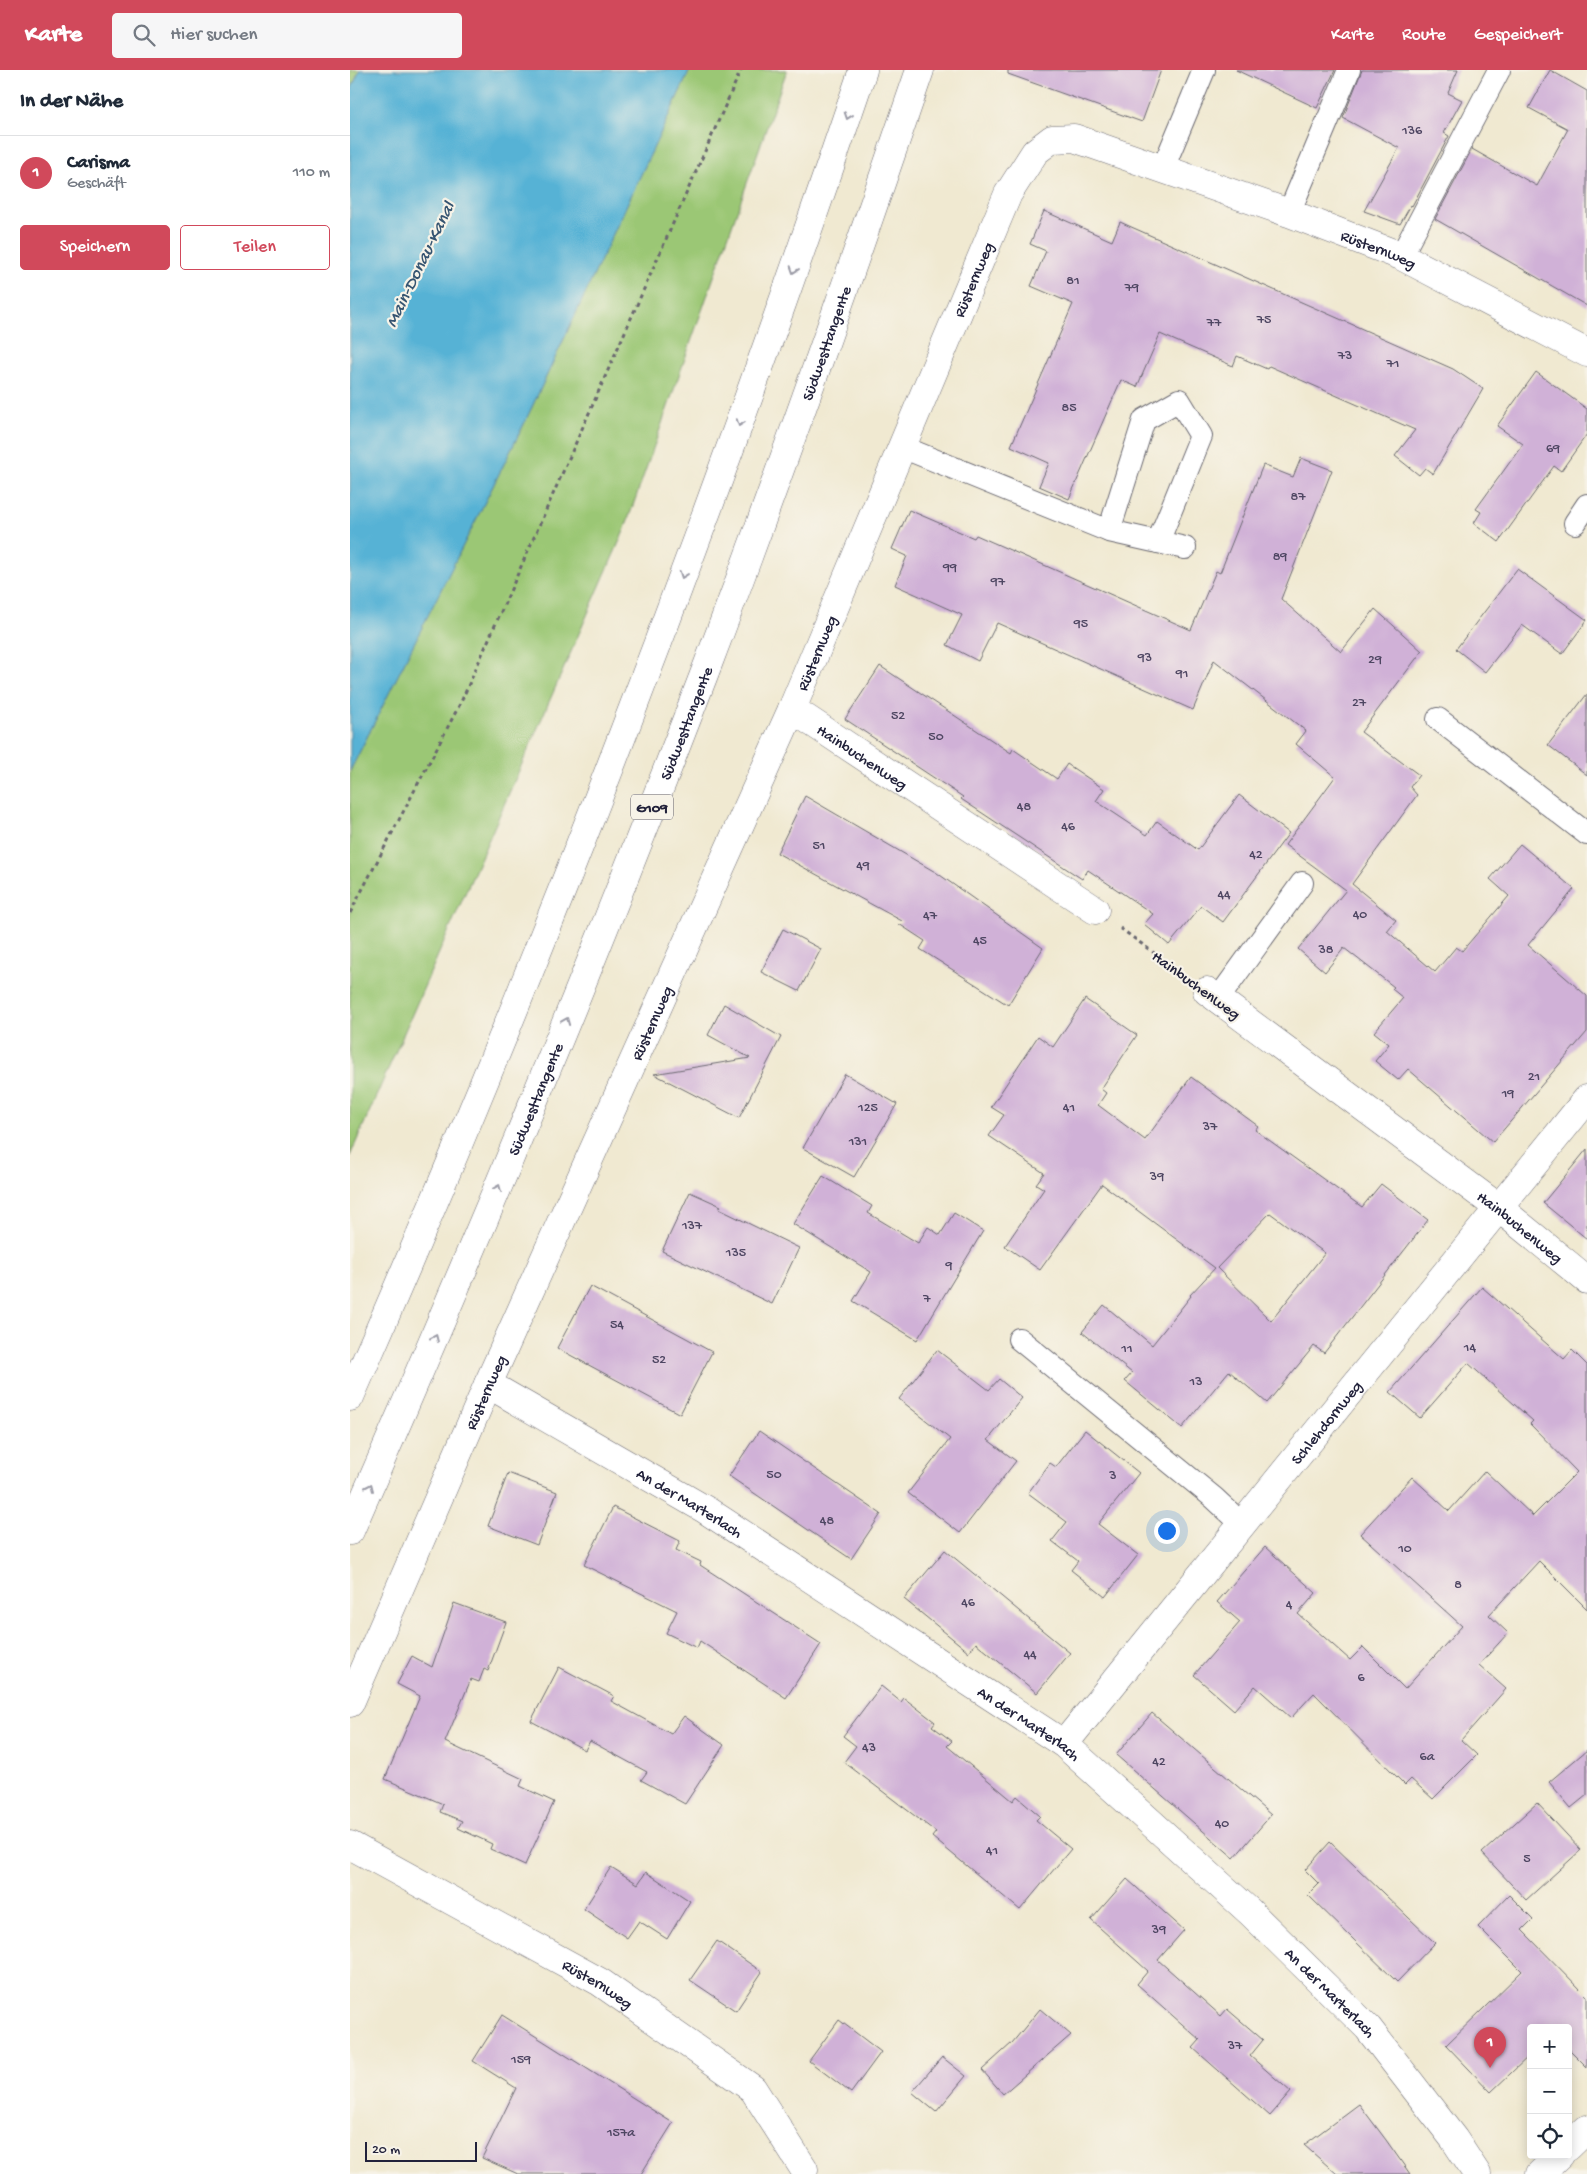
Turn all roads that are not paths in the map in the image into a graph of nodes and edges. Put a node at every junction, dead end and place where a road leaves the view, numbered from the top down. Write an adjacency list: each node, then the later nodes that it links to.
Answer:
1 (863, 70): 25 (main road, one-way to 25)
2 (920, 70): 27 (main road, Südwesttangente / G109, one-way to 2)
3 (1204, 70): 6 (lane)
4 (1349, 70): 7 (lane)
5 (1499, 70): 8 (lane)
6 (1163, 168): 7 (main road, Rüsternweg); 10 (main road, Rüsternweg)
7 (1289, 213): 8 (main road, Rüsternweg)
8 (1401, 256): 9 (main road, Rüsternweg)
9 (1587, 353)
10 (902, 447): 11 (lane); 14 (main road, Rüsternweg)
11 (1109, 531): 12 (lane); 12 (lane)
12 (1158, 542): 13 (lane)
13 (1185, 548)
14 (792, 709): 18 (main road, Hainbuchenweg); 24 (main road, Rüsternweg)
15 (1438, 719): 16 (lane)
16 (1587, 834)
17 (1302, 883): 19 (lane)
18 (1095, 910)
19 (1212, 995): 21 (main road, Hainbuchenweg)
20 (1587, 1099): 21 (main road, Schlehdornweg)
21 (1499, 1208): 22 (main road, Hainbuchenweg); 26 (main road, Schlehdornweg)
22 (1587, 1280)
23 (1020, 1339): 26 (lane)
24 (488, 1384): 28 (main road, Rüsternweg); 29 (main road, An der Marterlach)
25 (350, 1397)
26 (1243, 1525): 29 (main road, Schlehdornweg)
27 (350, 1531)
28 (350, 1702)
29 (1064, 1744): 35 (main road, An der Marterlach)
30 (350, 1845): 34 (main road, Rüsternweg)
31 (1587, 2129): 32 (main road)
32 (1572, 2143)
33 (1556, 2159): 36 (main road)
34 (804, 2169)
35 (1477, 2174)
36 (1540, 2174)

